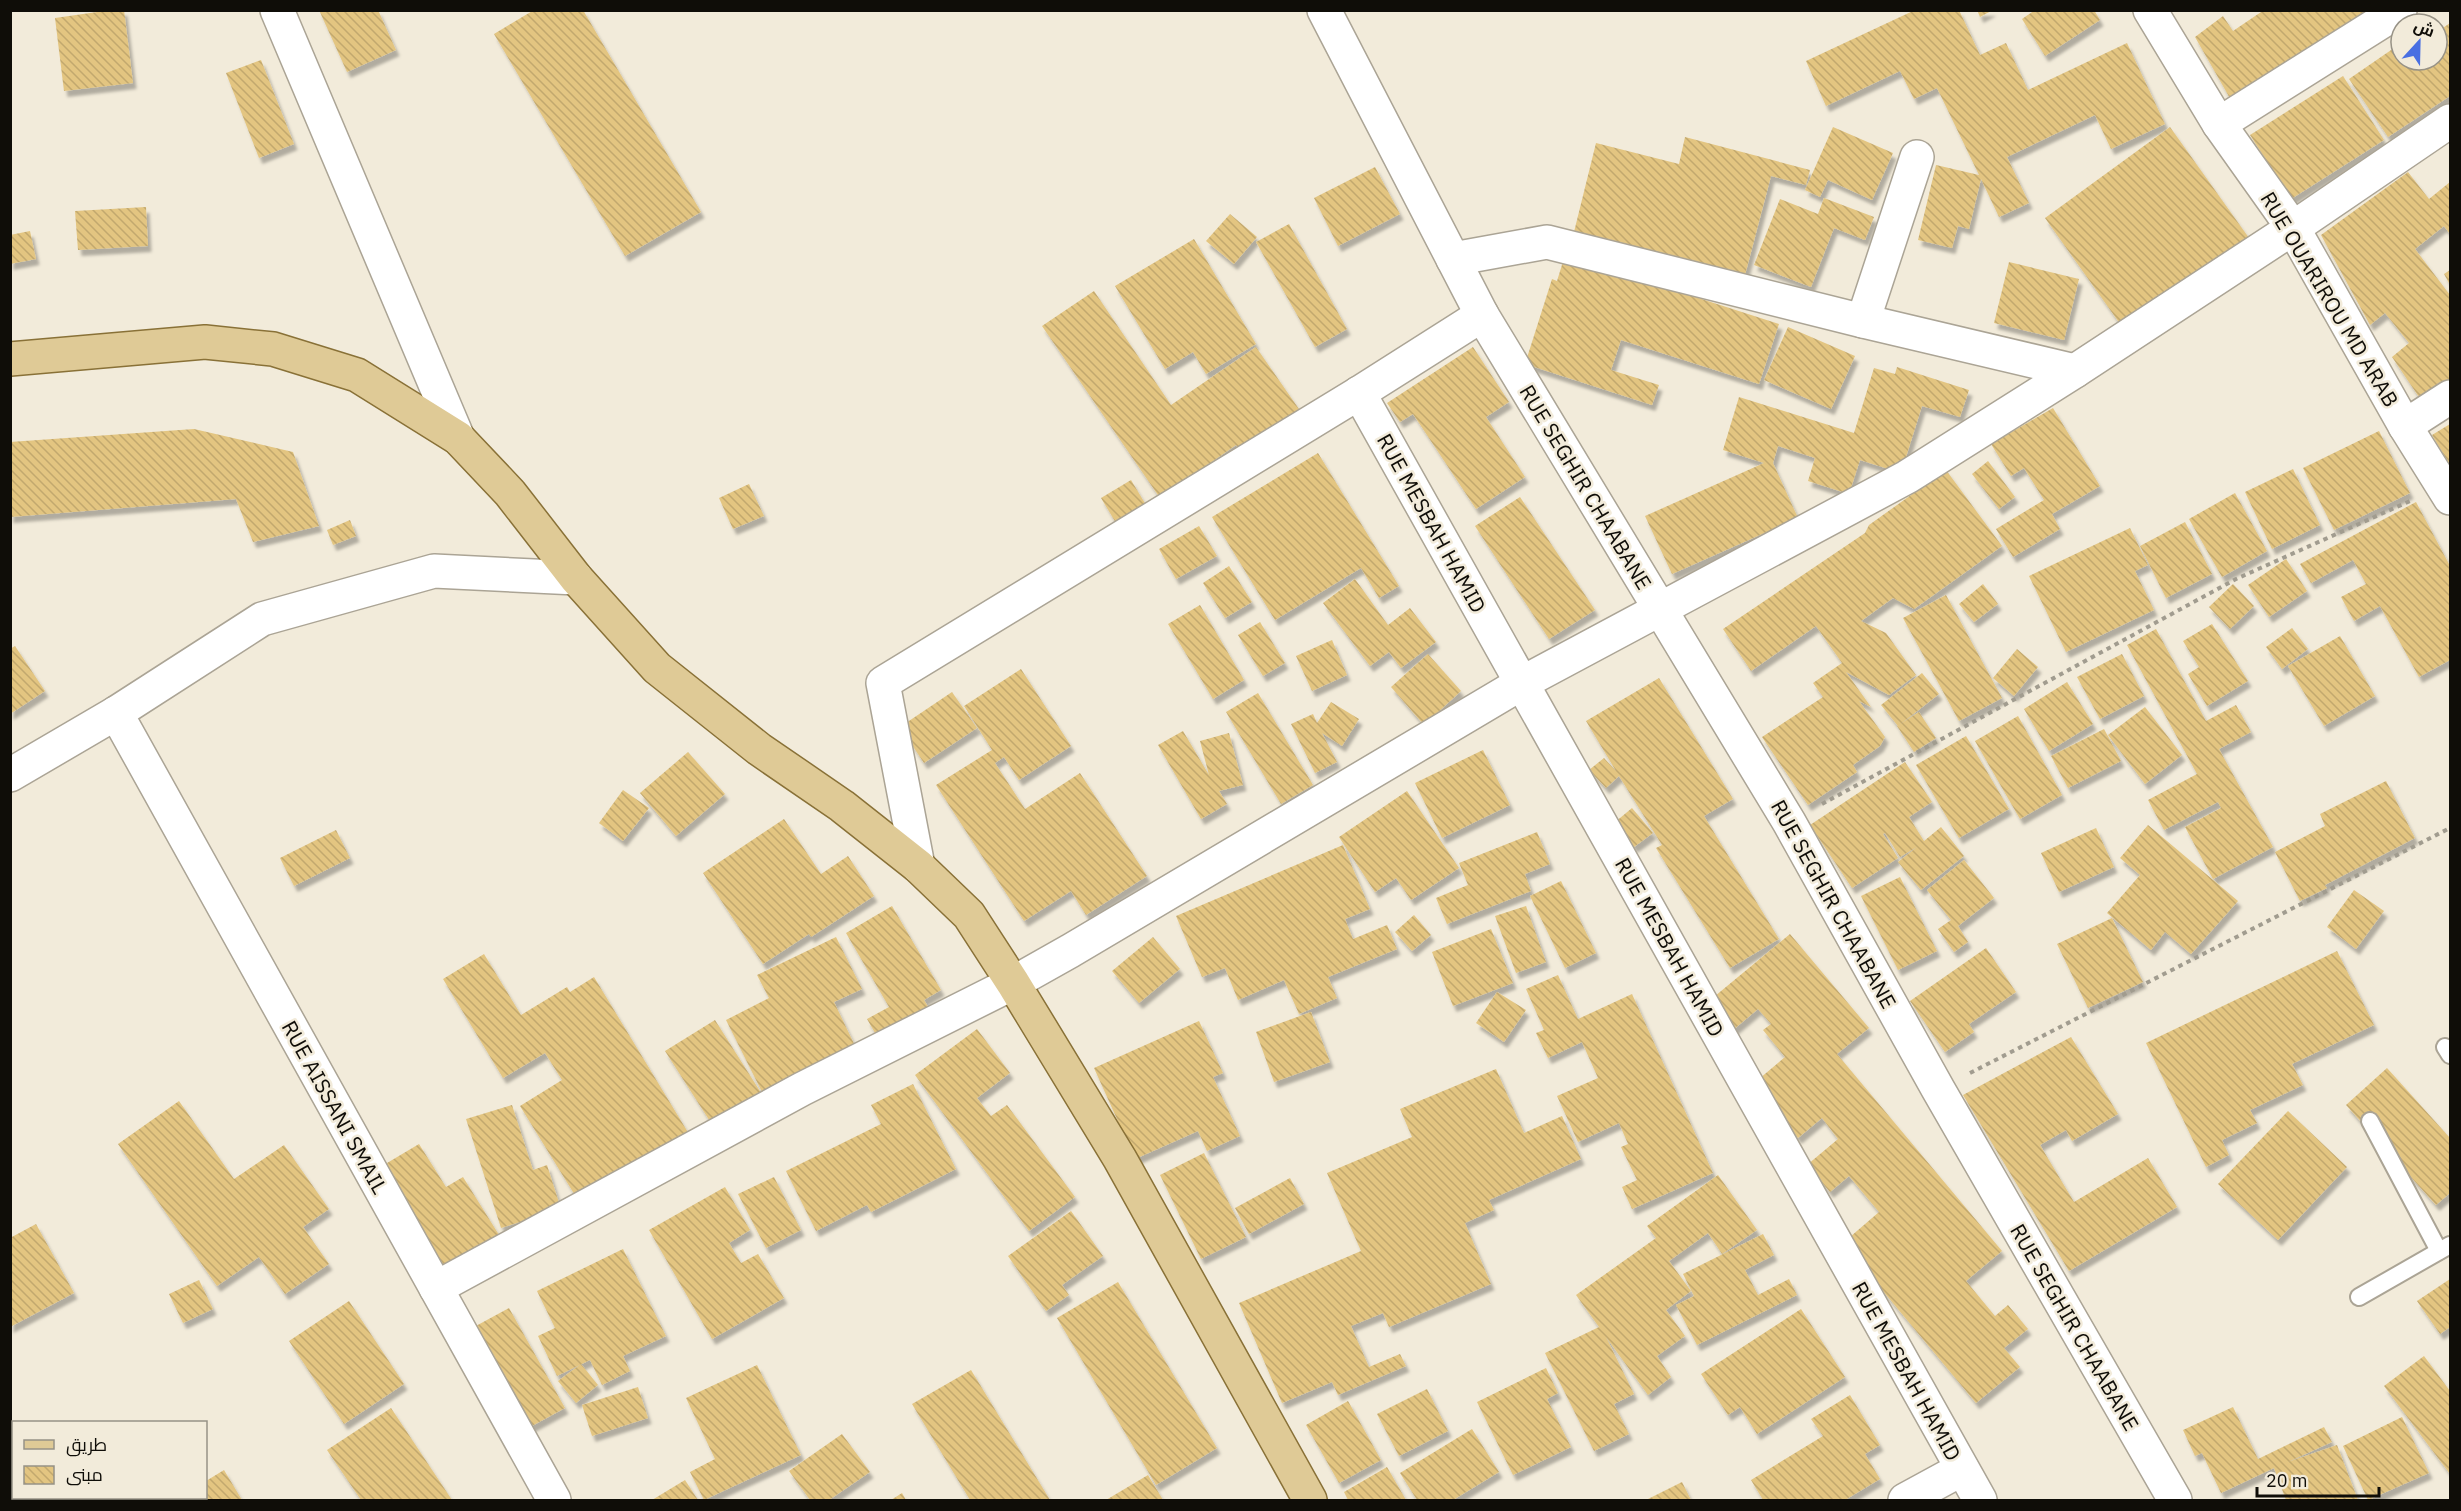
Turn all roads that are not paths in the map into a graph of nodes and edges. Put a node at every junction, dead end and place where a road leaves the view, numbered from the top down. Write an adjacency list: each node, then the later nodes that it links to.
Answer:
1 (277, 10): 17 (street)
2 (1324, 10): 9 (street, RUE SEGHIR CHAABANE)
3 (2150, 10): 6 (street, RUE OUARIROU MD ARAB)
4 (2400, 10): 6 (street)
5 (2451, 121): 8 (street)
6 (2219, 124): 8 (street, RUE OUARIROU MD ARAB)
7 (1917, 157): 11 (street)
8 (2293, 228): 13 (street); 16 (street, RUE OUARIROU MD ARAB)
9 (1453, 259): 10 (street, RUE SEGHIR CHAABANE); 11 (street)
10 (1482, 315): 14 (street); 20 (street, RUE SEGHIR CHAABANE)
11 (1863, 321): 13 (street)
12 (10, 359): 17 (main road)
13 (2075, 371): 20 (street)
14 (1359, 393): 21 (street, RUE MESBAH HAMID); 24 (street)
15 (2451, 397): 16 (street)
16 (2405, 426): 18 (street, RUE OUARIROU MD ARAB)
17 (458, 438): 19 (main road)
18 (2447, 492)
19 (576, 578): 22 (street); 24 (main road)
20 (1659, 608): 21 (street); 35 (street, RUE SEGHIR CHAABANE)
21 (1522, 682): 25 (street); 30 (street, RUE MESBAH HAMID)
22 (116, 713): 23 (street); 28 (street, RUE AISSANI SMAIL)
23 (10, 775)
24 (918, 866): 25 (main road)
25 (1013, 983): 28 (street); 32 (main road)
26 (2370, 1121): 27 (lane)
27 (2445, 1248): 29 (lane)
28 (436, 1288): 31 (street, RUE AISSANI SMAIL)
29 (2359, 1297)
30 (1962, 1469): 33 (street); 34 (street, RUE MESBAH HAMID)
31 (554, 1500)
32 (1310, 1500)
33 (1905, 1500)
34 (1980, 1500)
35 (2175, 1500)

